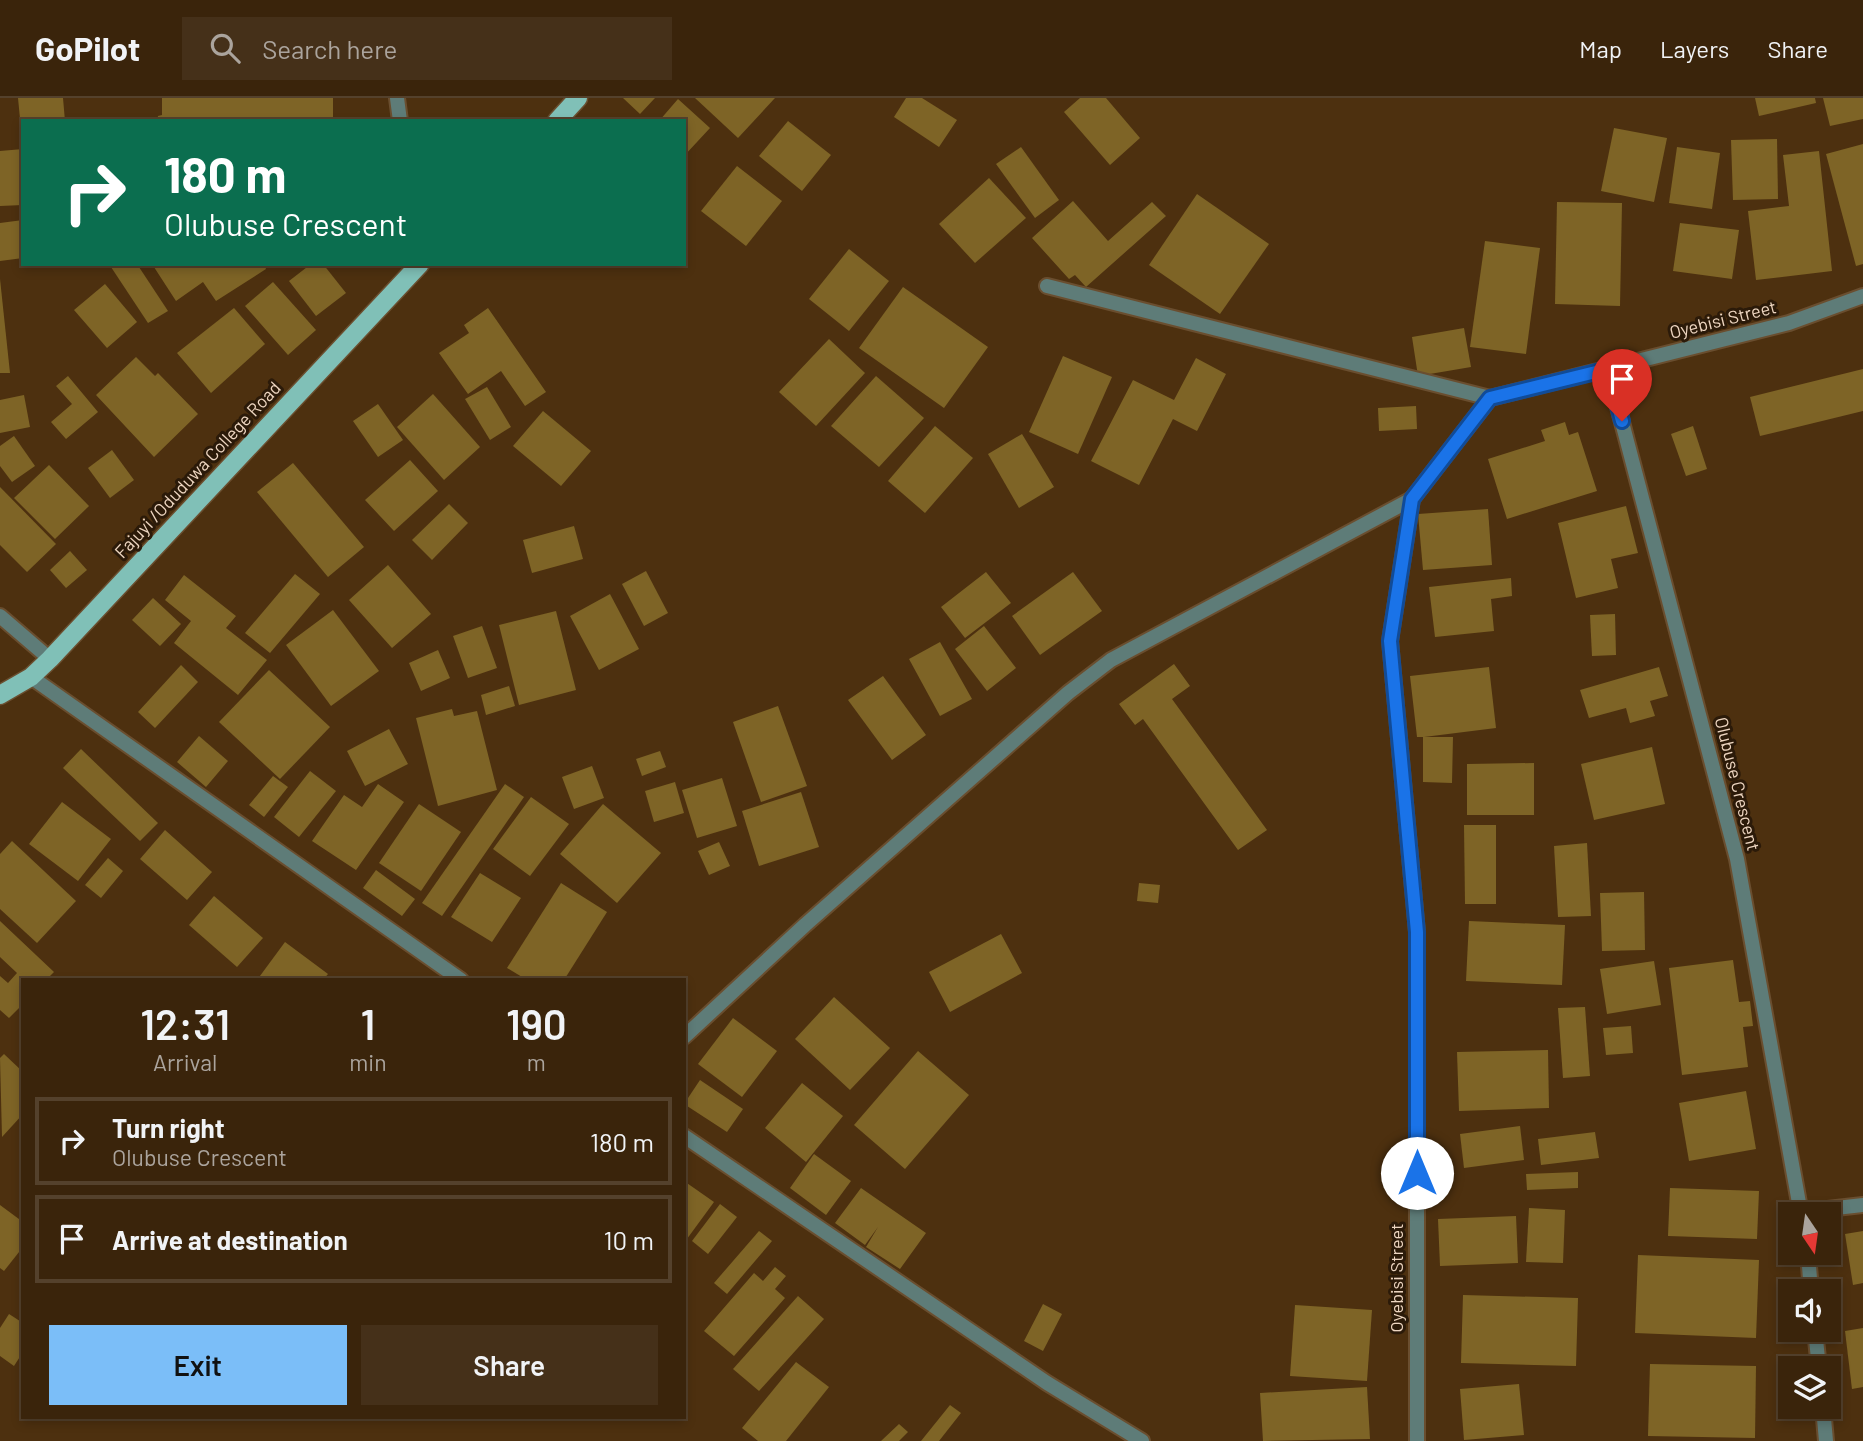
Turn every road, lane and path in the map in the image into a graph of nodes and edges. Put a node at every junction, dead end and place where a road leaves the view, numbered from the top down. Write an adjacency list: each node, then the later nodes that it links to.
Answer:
1 (397, 98): 3 (street)
2 (578, 98): 4 (main road)
3 (400, 119)
4 (559, 119)
5 (417, 266): 12 (main road, Fajuyi /Oduduwa College Road)
6 (1047, 286): 9 (street)
7 (1863, 296): 8 (street, Oyebisi Street)
8 (1608, 369): 9 (street, Oyebisi Street); 18 (street, Olubuse Crescent)
9 (1490, 398): 10 (street, Oyebisi Street)
10 (1412, 499): 16 (street); 23 (street, Oyebisi Street)
11 (0, 616): 12 (street)
12 (50, 659): 13 (main road, Fajuyi /Oduduwa College Road)
13 (31, 677): 14 (main road, Fajuyi /Oduduwa College Road); 15 (street)
14 (0, 695)
15 (458, 978)
16 (686, 1035)
17 (686, 1137): 22 (street)
18 (1799, 1202)
19 (1863, 1205): 20 (street)
20 (1841, 1208)
21 (1824, 1419): 24 (street)
22 (1142, 1441)
23 (1416, 1441)
24 (1826, 1441)

